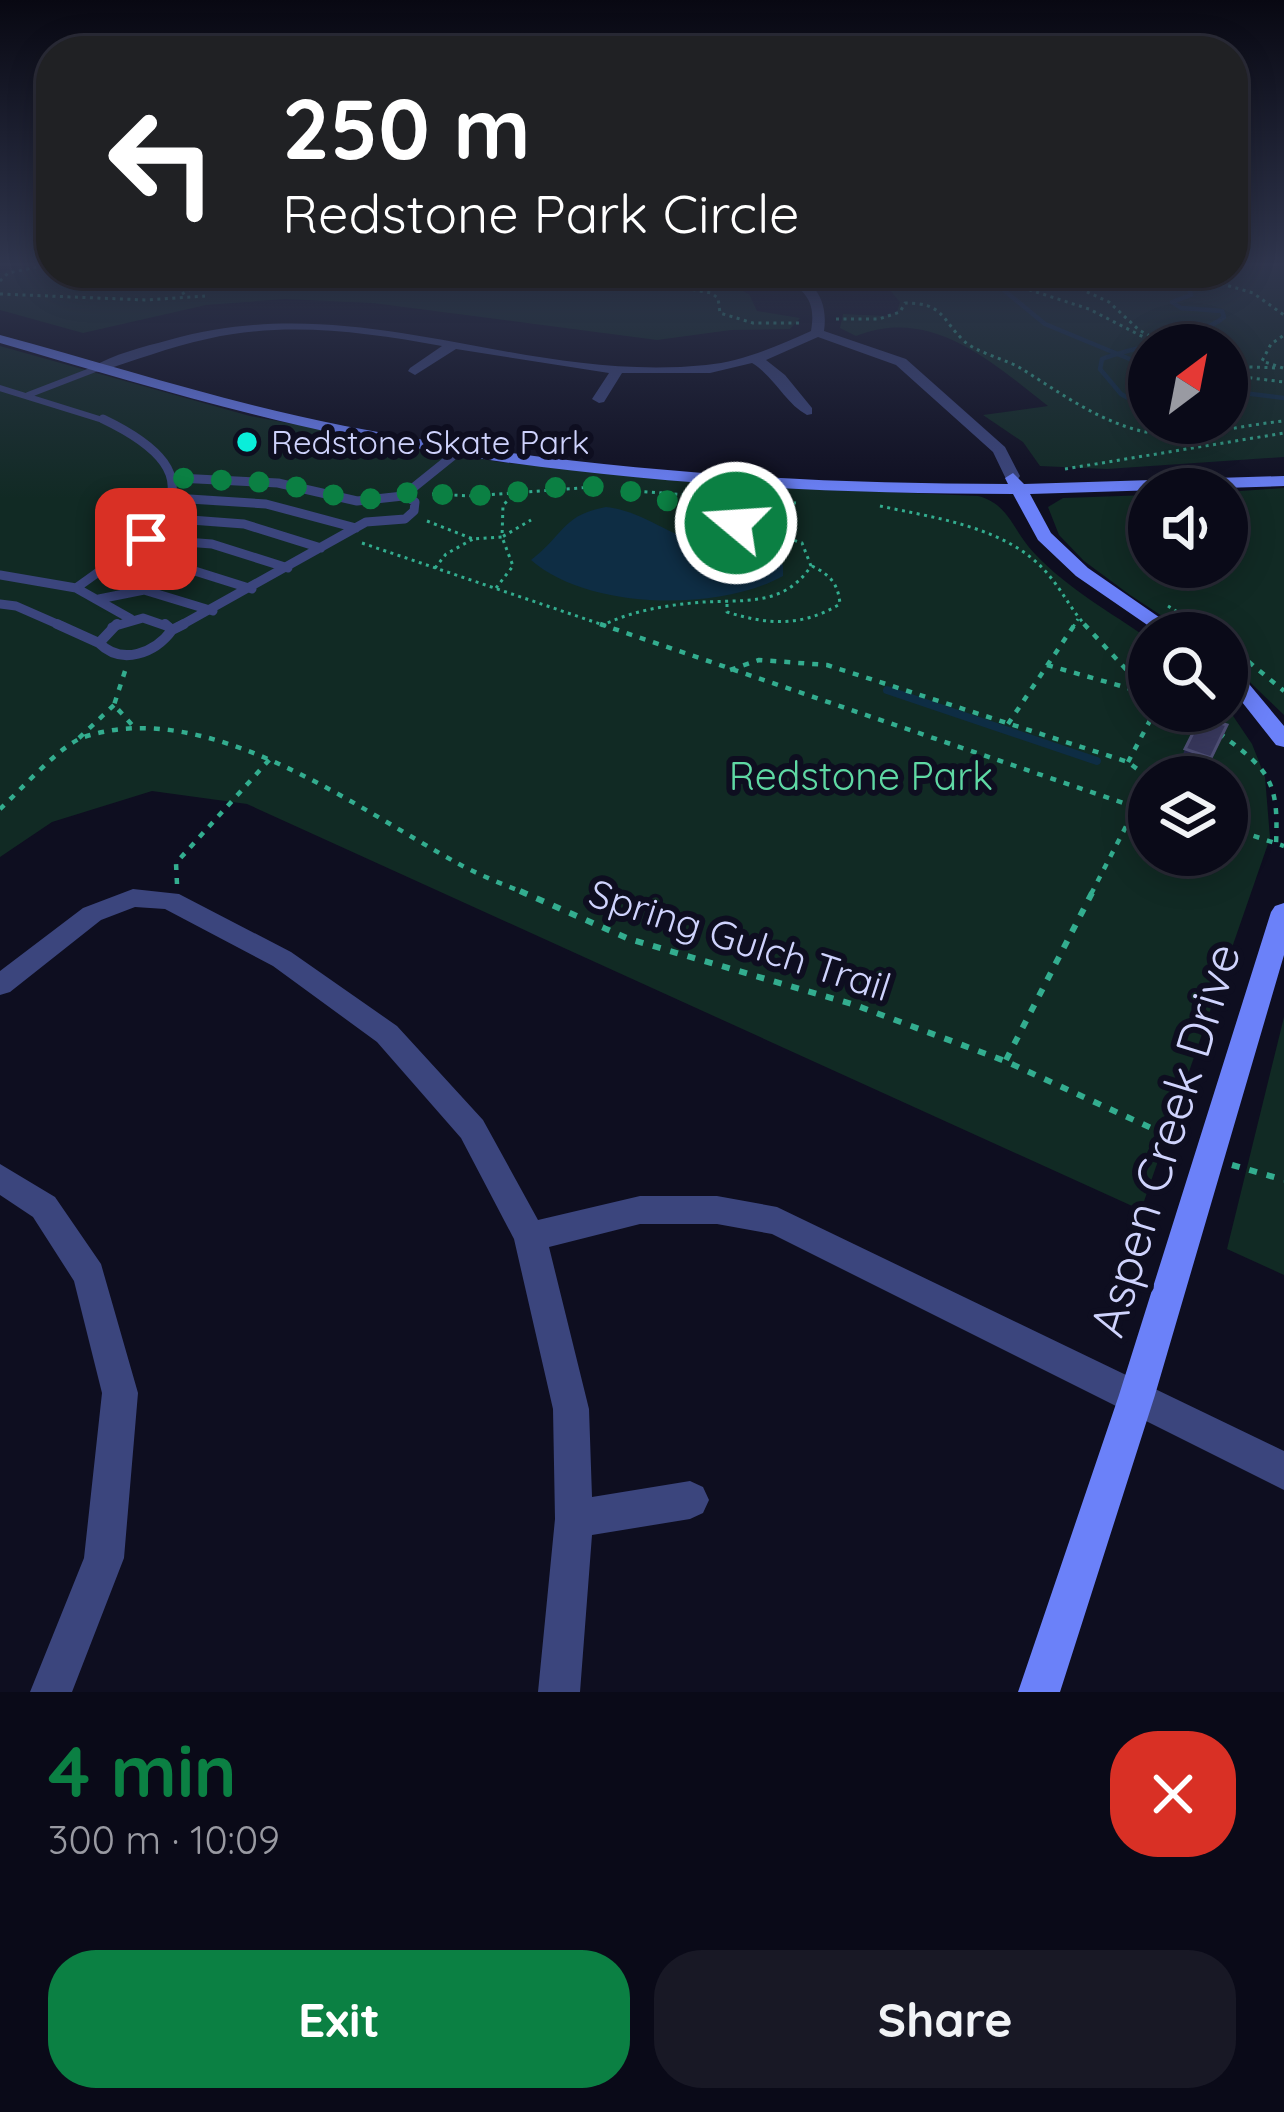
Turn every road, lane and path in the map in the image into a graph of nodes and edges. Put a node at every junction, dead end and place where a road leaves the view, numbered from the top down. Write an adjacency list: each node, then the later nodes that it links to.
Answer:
1 (7, 341): 13 (street)
2 (56, 341): 10 (street)
3 (179, 341): 10 (street)
4 (421, 341): 9 (street)
5 (790, 341): 11 (street)
6 (853, 341): 31 (street)
7 (966, 341): 23 (path)
8 (1275, 341): 15 (path)
9 (451, 346): 14 (street); 16 (street)
10 (120, 359): 13 (street); 25 (street)
11 (755, 359): 14 (street); 22 (street)
12 (1248, 367): 15 (path)
13 (98, 368): 20 (lane); 26 (street)
14 (620, 368): 21 (street)
15 (1284, 368)
16 (415, 371)
17 (1248, 378): 18 (path)
18 (1284, 382)
19 (0, 388): 20 (lane)
20 (27, 396): 29 (lane)
21 (599, 399)
22 (807, 411)
23 (1284, 421)
24 (1284, 433): 28 (path)
25 (475, 438): 26 (lane); 31 (street)
26 (460, 450): 31 (street); 35 (lane)
27 (1284, 466): 28 (street)
28 (1038, 476): 31 (street)
29 (178, 478): 37 (lane); 38 (lane)
30 (1284, 481): 31 (street)
31 (1015, 483): 62 (street)
32 (598, 487): 34 (path)
33 (617, 489): 36 (path)
34 (510, 490): 35 (path); 45 (path)
35 (409, 491): 38 (lane); 44 (lane)
36 (653, 494): 39 (path); 50 (path)
37 (174, 498): 41 (lane); 44 (lane)
38 (357, 500): 44 (lane)
39 (815, 503)
40 (879, 506): 65 (path)
41 (164, 518): 46 (lane); 48 (lane)
42 (421, 519): 47 (path)
43 (531, 520): 45 (path)
44 (358, 530): 48 (lane); 52 (path)
45 (502, 537): 47 (path); 55 (path)
46 (146, 539): 49 (lane); 51 (lane)
47 (473, 539): 52 (path)
48 (321, 548): 51 (lane)
49 (117, 563): 54 (lane); 56 (lane)
50 (811, 566): 60 (path); 60 (path)
51 (288, 568): 56 (lane)
52 (434, 568): 55 (path)
53 (0, 574): 54 (lane)
54 (76, 588): 57 (lane)
55 (496, 588): 66 (path)
56 (252, 589): 61 (lane)
57 (99, 599): 61 (lane); 64 (lane)
58 (1163, 603): 63 (path)
59 (0, 604): 68 (lane)
60 (727, 604): 66 (path)
61 (213, 611): 67 (lane)
62 (1141, 612)
63 (1177, 612)
64 (131, 619): 67 (lane); 68 (lane)
65 (1078, 619): 70 (path); 73 (path)
66 (601, 626): 72 (path)
67 (172, 630): 68 (lane)
68 (99, 643)
69 (1248, 661): 75 (path)
70 (1047, 665): 74 (path); 78 (path)
71 (126, 666): 77 (path)
72 (730, 670): 78 (path); 85 (path)
73 (1128, 672)
74 (1128, 688)
75 (1284, 691)
76 (1248, 693): 82 (street)
77 (114, 705): 79 (path); 81 (path)
78 (1008, 724): 84 (path)
79 (134, 727): 81 (path, Spring Gulch Trail); 83 (path, Spring Gulch Trail)
80 (1217, 732): 89 (path)
81 (79, 738): 86 (path)
82 (1284, 740)
83 (270, 759): 91 (path); 94 (path, Spring Gulch Trail)
84 (1128, 762)
85 (1128, 805)
86 (0, 809)
87 (1128, 821): 94 (path)
88 (1248, 834): 89 (path)
89 (1276, 844): 90 (path)
90 (1284, 846)
91 (170, 900): 93 (street); 98 (street)
92 (1284, 912): 95 (street, Aspen Creek Drive)
93 (0, 985)
94 (1005, 1061): 95 (path, Spring Gulch Trail)
95 (1211, 1155): 97 (path, Spring Gulch Trail); 99 (street, Aspen Creek Drive)
96 (0, 1178): 103 (street)
97 (1284, 1180)
98 (530, 1237): 99 (street); 102 (street)
99 (1137, 1396): 100 (street); 105 (street, Aspen Creek Drive)
100 (1284, 1471)
101 (691, 1500): 102 (street)
102 (574, 1519): 104 (street)
103 (51, 1692)
104 (559, 1692)
105 (1039, 1692)

